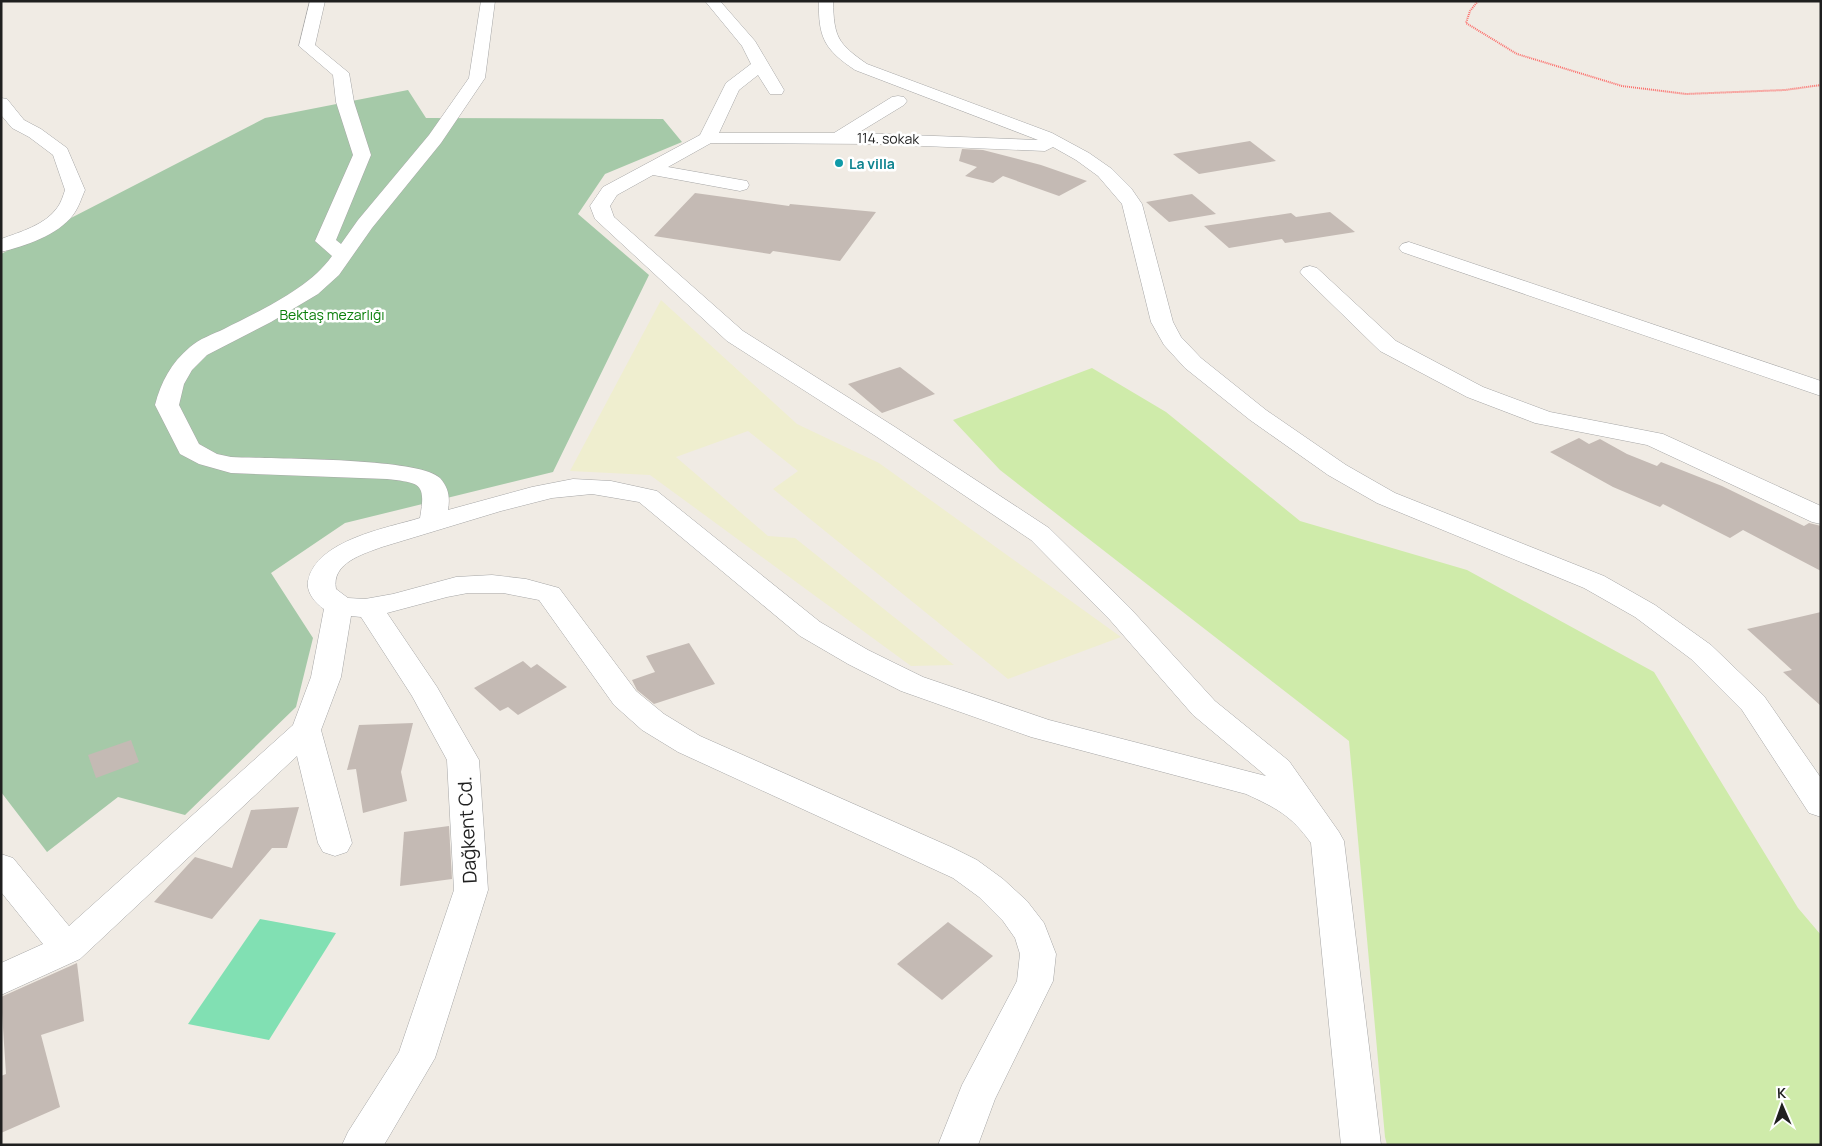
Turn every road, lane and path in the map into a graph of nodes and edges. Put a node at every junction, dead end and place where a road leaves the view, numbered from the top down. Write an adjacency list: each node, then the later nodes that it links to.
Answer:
1 (318, 1): 18 (street)
2 (488, 1): 18 (street)
3 (712, 1): 6 (street)
4 (826, 1): 13 (street)
5 (1478, 1): 7 (path)
6 (760, 66): 8 (street); 12 (street)
7 (1821, 85)
8 (776, 90)
9 (898, 101): 11 (street)
10 (1, 103): 16 (street)
11 (839, 137): 12 (street, 114. sokak); 13 (street, 114. sokak)
12 (707, 138): 14 (street)
13 (1069, 148): 25 (street)
14 (651, 169): 15 (street); 26 (street)
15 (740, 185)
16 (1, 246)
17 (1409, 248): 20 (street)
18 (344, 256): 22 (street)
19 (1310, 272): 21 (street)
20 (1821, 389)
21 (1821, 516)
22 (433, 522): 23 (street, Dağkent Cd.); 26 (street, Dağkent Cd.)
23 (354, 606): 24 (street); 31 (street, Dağkent Cd.); 32 (street)
24 (306, 730): 27 (street); 29 (street)
25 (1821, 805)
26 (1310, 816): 33 (street)
27 (335, 843)
28 (1, 867): 29 (street)
29 (67, 949): 30 (street)
30 (1, 980)
31 (362, 1145)
32 (958, 1145)
33 (1361, 1145)

